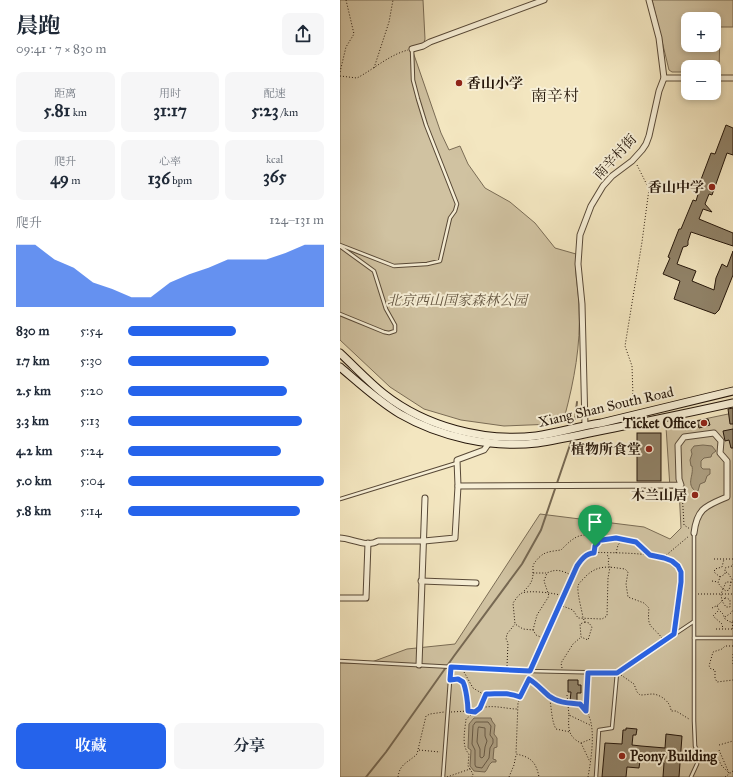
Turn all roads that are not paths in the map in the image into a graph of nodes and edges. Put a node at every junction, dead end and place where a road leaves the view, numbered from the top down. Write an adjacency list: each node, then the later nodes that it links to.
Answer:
1 (544, 0): 3 (street)
2 (649, 0): 4 (street, 南辛村街)
3 (412, 49): 8 (lane)
4 (664, 78): 5 (street); 14 (street, 南辛村街)
5 (681, 78)
6 (721, 78): 7 (street)
7 (733, 78)
8 (340, 246): 9 (lane)
9 (340, 314)
10 (340, 353): 14 (street, Xiang Shan South Road)
11 (340, 367): 15 (street, Xiang Shan South Road)
12 (733, 391): 14 (street, Xiang Shan South Road)
13 (733, 404): 15 (street, Xiang Shan South Road)
14 (585, 426)
15 (489, 443): 16 (street)
16 (457, 463): 17 (street); 19 (lane)
17 (458, 486): 20 (street); 22 (street)
18 (425, 498): 22 (street)
19 (340, 500)
20 (694, 533): 27 (lane)
21 (340, 538): 23 (street)
22 (424, 541): 23 (street); 24 (street)
23 (368, 543): 26 (street)
24 (421, 581): 25 (street); 31 (street)
25 (476, 583)
26 (340, 598)
27 (694, 622): 28 (lane); 33 (lane)
28 (694, 638): 29 (lane); 36 (lane)
29 (733, 638)
30 (340, 661): 31 (lane)
31 (419, 665): 32 (lane)
32 (451, 667): 33 (lane); 34 (lane)
33 (617, 673): 35 (lane)
34 (443, 777)
35 (596, 777)
36 (691, 777)

